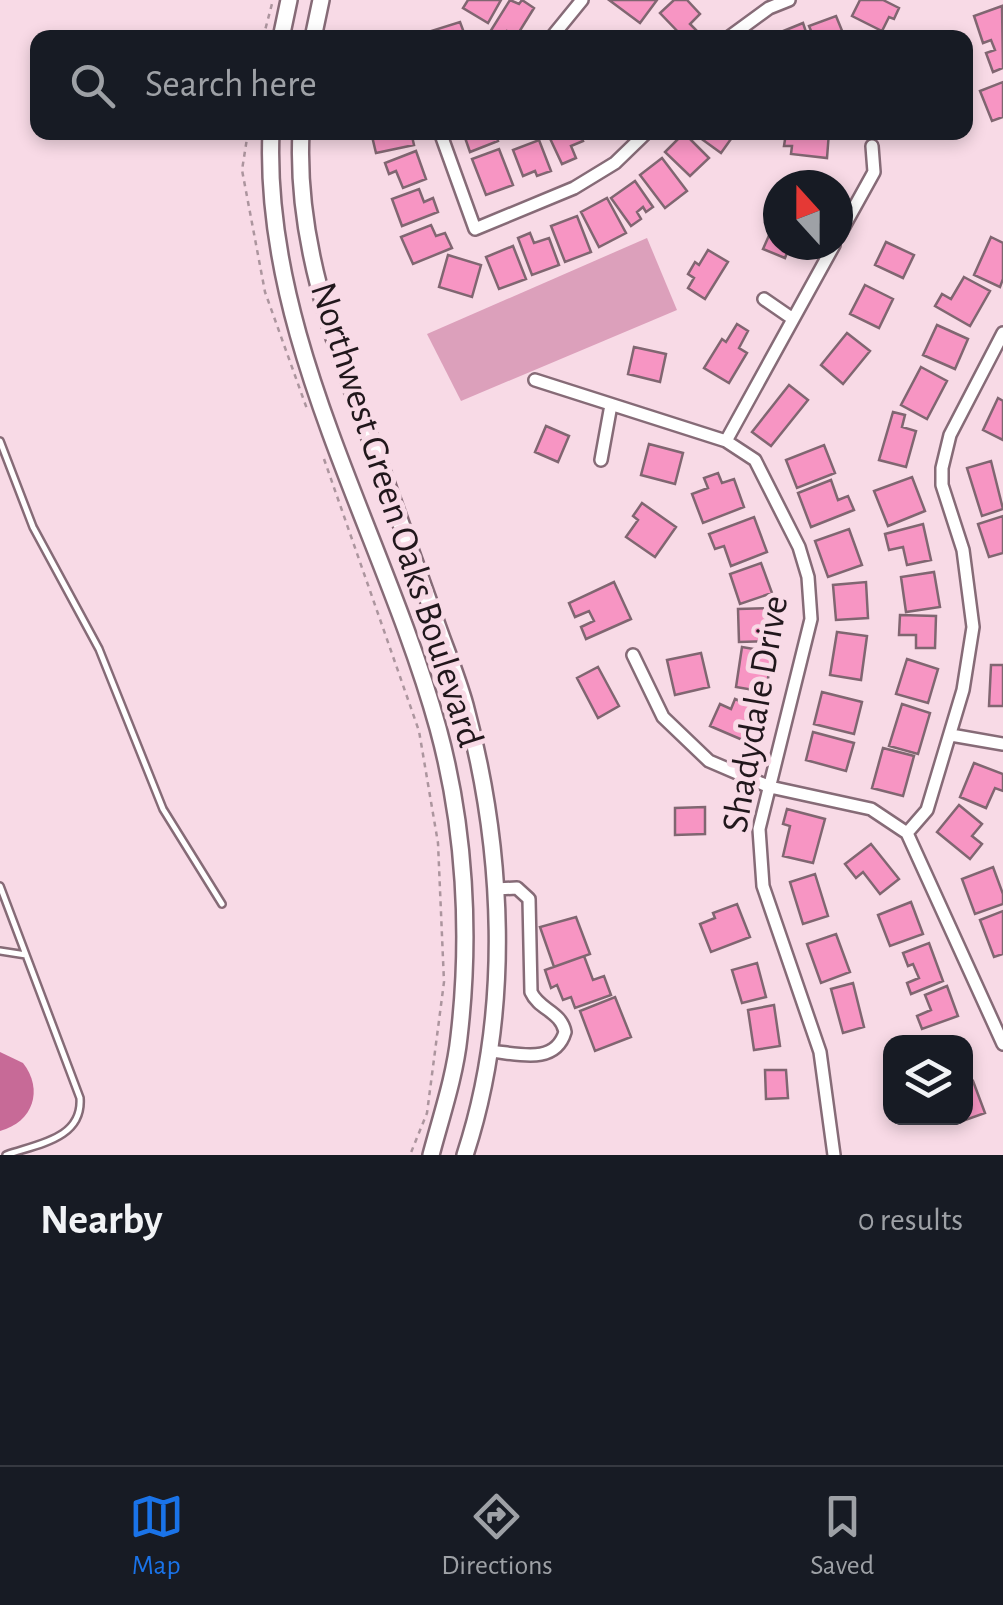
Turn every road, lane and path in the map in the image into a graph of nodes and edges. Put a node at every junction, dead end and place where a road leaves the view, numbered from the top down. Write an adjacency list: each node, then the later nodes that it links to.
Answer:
1 (273, 0): 6 (path)
2 (289, 0): 7 (main road)
3 (321, 0): 8 (main road)
4 (789, 0): 10 (street)
5 (574, 2): 9 (street)
6 (266, 30)
7 (283, 30)
8 (315, 30)
9 (556, 30)
10 (739, 30)
11 (247, 140): 26 (path)
12 (271, 140): 24 (main road, Northwest Green Oaks Boulevard)
13 (300, 140): 23 (main road, Northwest Green Oaks Boulevard)
14 (443, 140): 15 (street)
15 (639, 140)
16 (872, 146): 17 (street)
17 (853, 210)
18 (826, 260): 20 (street)
19 (764, 299): 20 (street)
20 (793, 319): 28 (street)
21 (1003, 333): 32 (street)
22 (536, 380): 25 (street, Shadydale Drive)
23 (354, 394): 24 (main road); 37 (main road, Northwest Green Oaks Boulevard)
24 (323, 405): 45 (main road, Northwest Green Oaks Boulevard)
25 (611, 405): 28 (street, Shadydale Drive); 30 (street)
26 (312, 423)
27 (0, 441): 38 (lane)
28 (726, 442): 34 (street, Shadydale Drive)
29 (325, 460): 44 (path)
30 (601, 460)
31 (633, 655): 34 (street)
32 (950, 735): 33 (street); 35 (street)
33 (1003, 744)
34 (770, 787): 35 (street); 47 (street, Shadydale Drive)
35 (907, 833): 41 (street)
36 (0, 886): 40 (lane)
37 (495, 889): 42 (main road, Northwest Green Oaks Boulevard); 42 (street)
38 (222, 904)
39 (0, 951): 40 (lane)
40 (26, 955): 43 (lane)
41 (1003, 1044)
42 (488, 1051): 46 (main road, Northwest Green Oaks Boulevard)
43 (6, 1155)
44 (410, 1155)
45 (431, 1155)
46 (466, 1155)
47 (834, 1155)

